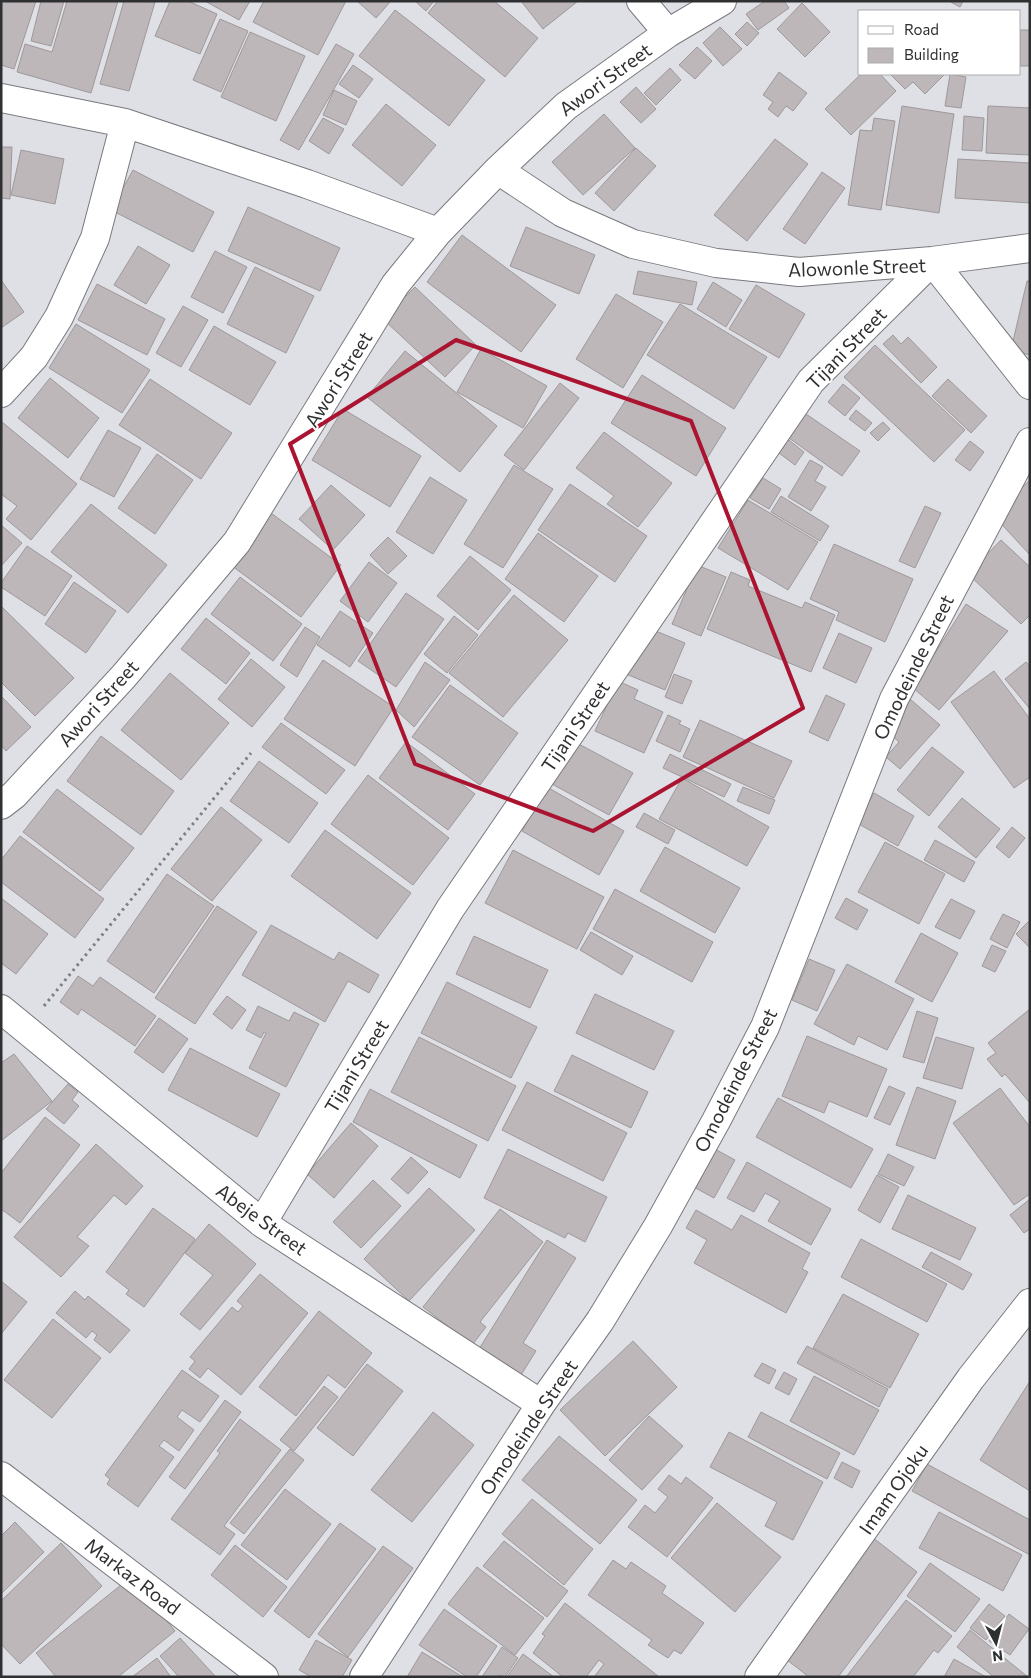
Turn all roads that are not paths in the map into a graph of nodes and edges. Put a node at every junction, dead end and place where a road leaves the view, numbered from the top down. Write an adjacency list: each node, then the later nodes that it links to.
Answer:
1 (641, 1): 3 (street)
2 (722, 1): 3 (street, Awori Street)
3 (668, 33): 6 (street, Awori Street)
4 (1, 98): 5 (street)
5 (125, 123): 7 (street); 11 (street)
6 (498, 170): 7 (street, Awori Street); 9 (street, Alowonle Street)
7 (438, 232): 13 (street, Awori Street)
8 (1030, 248): 9 (street)
9 (932, 261): 10 (street, Alowonle Street); 15 (street, Tijani Street)
10 (1030, 385)
11 (1, 393)
12 (1030, 442): 17 (street, Omodeinde Street)
13 (1, 805)
14 (1, 1009): 15 (street, Abeje Street)
15 (262, 1223): 17 (street, Abeje Street)
16 (1030, 1303): 21 (street, Imam Ojoku)
17 (541, 1404): 20 (street, Omodeinde Street)
18 (1, 1476): 19 (street, Markaz Road)
19 (264, 1677)
20 (364, 1677)
21 (759, 1677)

